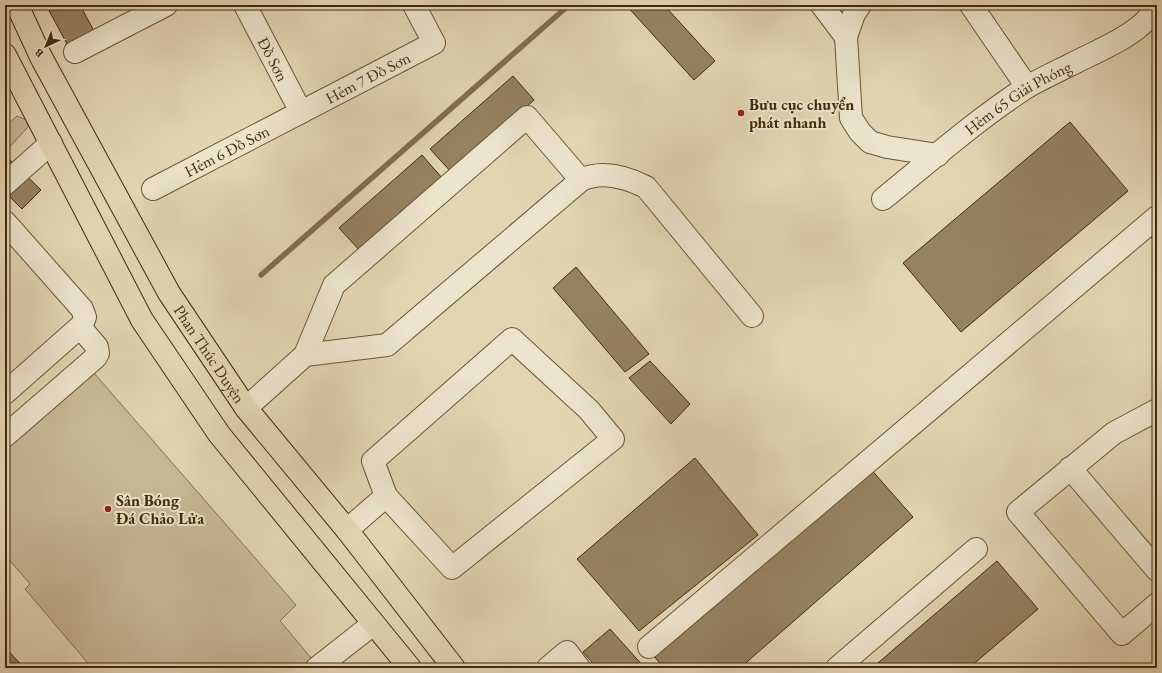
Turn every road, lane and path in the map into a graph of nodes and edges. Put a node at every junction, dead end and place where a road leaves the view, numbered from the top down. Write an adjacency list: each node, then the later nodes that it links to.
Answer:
1 (18, 5): 11 (main road, Phan Thúc Duyện)
2 (166, 5): 10 (street)
3 (245, 5): 14 (street, Đồ Sơn)
4 (414, 5): 14 (street, Hẻm 7 Đồ Sơn)
5 (822, 5): 9 (street)
6 (860, 5): 9 (street)
7 (971, 5): 13 (street)
8 (1155, 5): 13 (street, Hẻm 65 Giải Phóng)
9 (846, 37): 16 (street)
10 (75, 52)
11 (41, 57): 12 (main road); 27 (main road, Phan Thúc Duyện)
12 (8, 69): 15 (main road)
13 (1028, 87): 16 (street, Hẻm 65 Giải Phóng)
14 (301, 112): 19 (street, Hẻm 6 Đồ Sơn)
15 (51, 143): 18 (street); 36 (main road)
16 (938, 155): 20 (street, Hẻm 65 Giải Phóng)
17 (581, 180): 23 (street); 25 (street); 25 (street)
18 (5, 184)
19 (153, 189)
20 (883, 199)
21 (1157, 217): 37 (street)
22 (5, 222): 24 (street)
23 (752, 316)
24 (80, 327): 26 (street); 29 (street)
25 (306, 355): 27 (street)
26 (5, 393)
27 (246, 408): 32 (main road, Phan Thúc Duyện)
28 (1157, 410): 30 (street)
29 (5, 436)
30 (1070, 468): 34 (street); 35 (street)
31 (386, 496): 31 (street); 32 (street)
32 (347, 530): 40 (main road, Phan Thúc Duyện)
33 (976, 549): 43 (street)
34 (1157, 570)
35 (1157, 604)
36 (374, 624): 38 (street); 39 (main road)
37 (649, 647)
38 (317, 668)
39 (410, 668)
40 (454, 668)
41 (548, 668): 42 (street)
42 (580, 668)
43 (837, 668)

